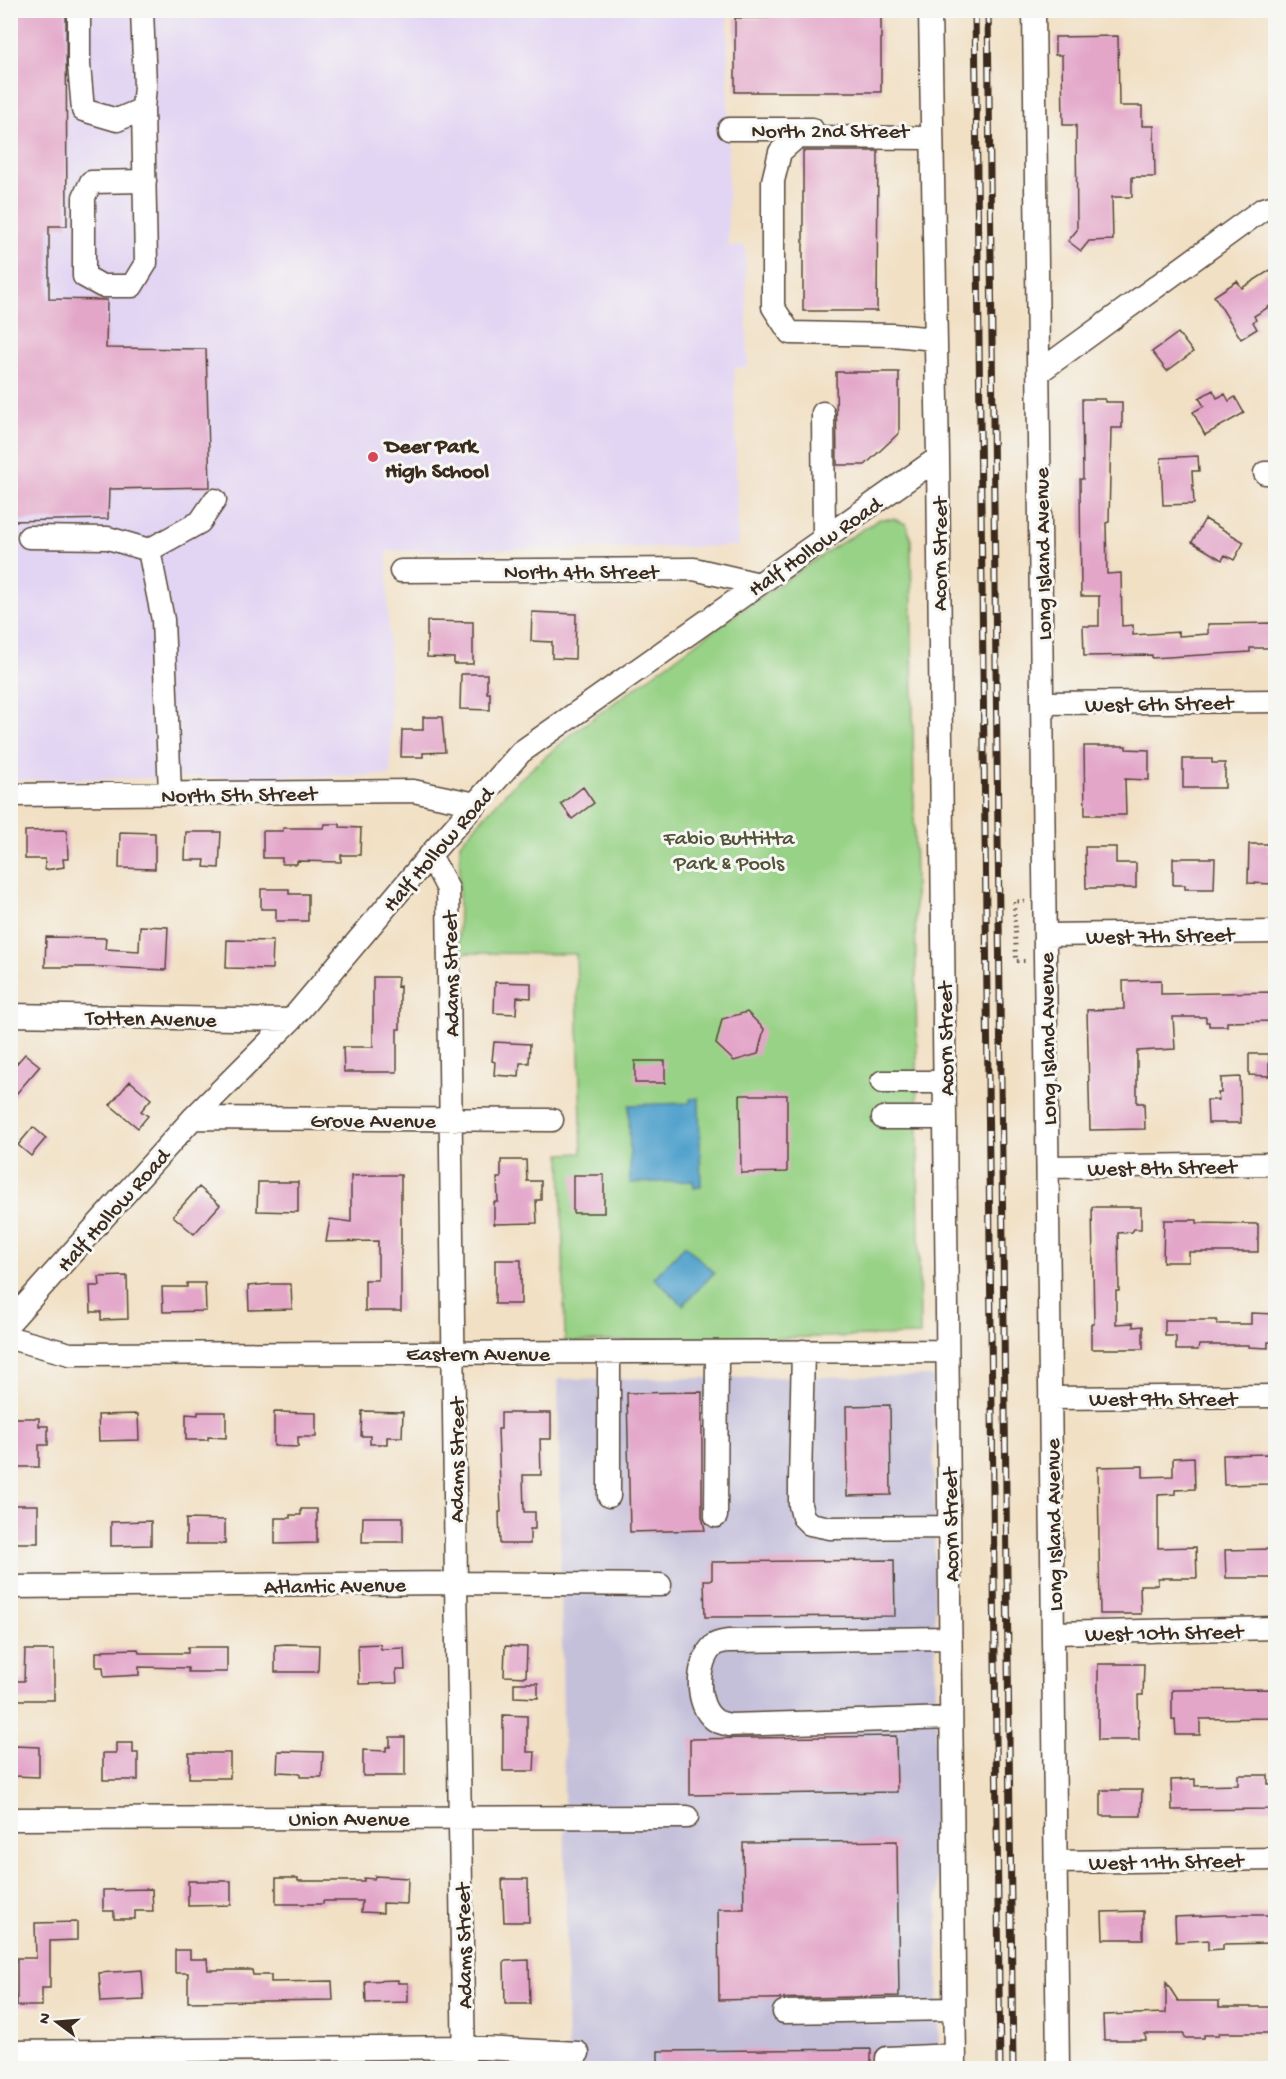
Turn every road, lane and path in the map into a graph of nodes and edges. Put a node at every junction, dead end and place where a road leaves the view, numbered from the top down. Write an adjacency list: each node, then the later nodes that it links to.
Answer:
1 (79, 10): 5 (street)
2 (142, 10): 5 (street)
3 (930, 10): 7 (street, Acorn Street)
4 (1035, 10): 11 (street, Long Island Avenue)
5 (143, 109): 8 (street)
6 (729, 129): 7 (street, North 2nd Street)
7 (931, 133): 10 (street, Acorn Street); 10 (street)
8 (145, 181): 8 (street)
9 (1275, 206): 11 (street)
10 (935, 339): 13 (street, Acorn Street)
11 (1039, 372): 21 (street, Long Island Avenue)
12 (823, 413): 16 (street)
13 (938, 458): 16 (street, Half Hollow Road); 33 (street, Acorn Street)
14 (215, 500): 17 (street)
15 (29, 537): 17 (street)
16 (824, 539): 19 (street, Half Hollow Road)
17 (149, 550): 22 (street)
18 (401, 571): 19 (street, North 4th Street)
19 (759, 584): 24 (street, Half Hollow Road)
20 (1275, 701): 21 (street, West 6th Street)
21 (1042, 703): 28 (street, Long Island Avenue)
22 (170, 793): 23 (street, North 5th Street); 24 (street, North 5th Street)
23 (10, 795)
24 (471, 803): 25 (street, Half Hollow Road)
25 (430, 855): 31 (street, Half Hollow Road); 37 (street, Adams Street)
26 (1025, 902): 29 (path)
27 (1275, 933): 28 (street, West 7th Street)
28 (1045, 935): 40 (street, Long Island Avenue)
29 (1025, 961)
30 (10, 1015): 31 (street, Totten Avenue)
31 (291, 1020): 34 (street, Half Hollow Road)
32 (882, 1082): 33 (street)
33 (944, 1082): 36 (street, Acorn Street)
34 (194, 1118): 37 (street, Grove Avenue); 41 (street, Half Hollow Road)
35 (882, 1118): 36 (street)
36 (944, 1118): 43 (street, Acorn Street)
37 (452, 1119): 38 (street, Grove Avenue); 47 (street, Adams Street)
38 (552, 1120)
39 (1275, 1164): 40 (street, West 8th Street)
40 (1048, 1167): 49 (street, Long Island Avenue)
41 (10, 1322)
42 (10, 1338): 47 (street, Eastern Avenue)
43 (947, 1351): 46 (street, Eastern Avenue); 52 (street, Acorn Street)
44 (609, 1352): 45 (street, Eastern Avenue); 47 (street, Eastern Avenue); 50 (street)
45 (717, 1352): 46 (street, Eastern Avenue); 51 (street)
46 (803, 1352): 52 (street)
47 (454, 1353): 53 (street, Adams Street)
48 (1275, 1396): 49 (street, West 9th Street)
49 (1050, 1398): 57 (street, Long Island Avenue)
50 (609, 1496)
51 (716, 1516)
52 (949, 1527): 58 (street, Acorn Street)
53 (456, 1582): 54 (street, Atlantic Avenue); 55 (street, Atlantic Avenue); 60 (street, Adams Street)
54 (660, 1585)
55 (10, 1587)
56 (1275, 1628): 57 (street, West 10th Street)
57 (1053, 1633): 64 (street, Long Island Avenue)
58 (950, 1638): 59 (street, Acorn Street); 59 (street)
59 (951, 1718): 65 (street, Acorn Street)
60 (460, 1816): 61 (street, Union Avenue); 62 (street, Union Avenue); 69 (street, Adams Street)
61 (687, 1817)
62 (10, 1819)
63 (1275, 1859): 64 (street, West 11th Street)
64 (1056, 1862): 72 (street, Long Island Avenue)
65 (954, 2009): 66 (street); 70 (street, Acorn Street)
66 (784, 2012)
67 (10, 2052): 69 (street)
68 (578, 2053): 69 (street)
69 (464, 2058)
70 (955, 2062): 71 (street)
71 (887, 2068)
72 (1058, 2068)

